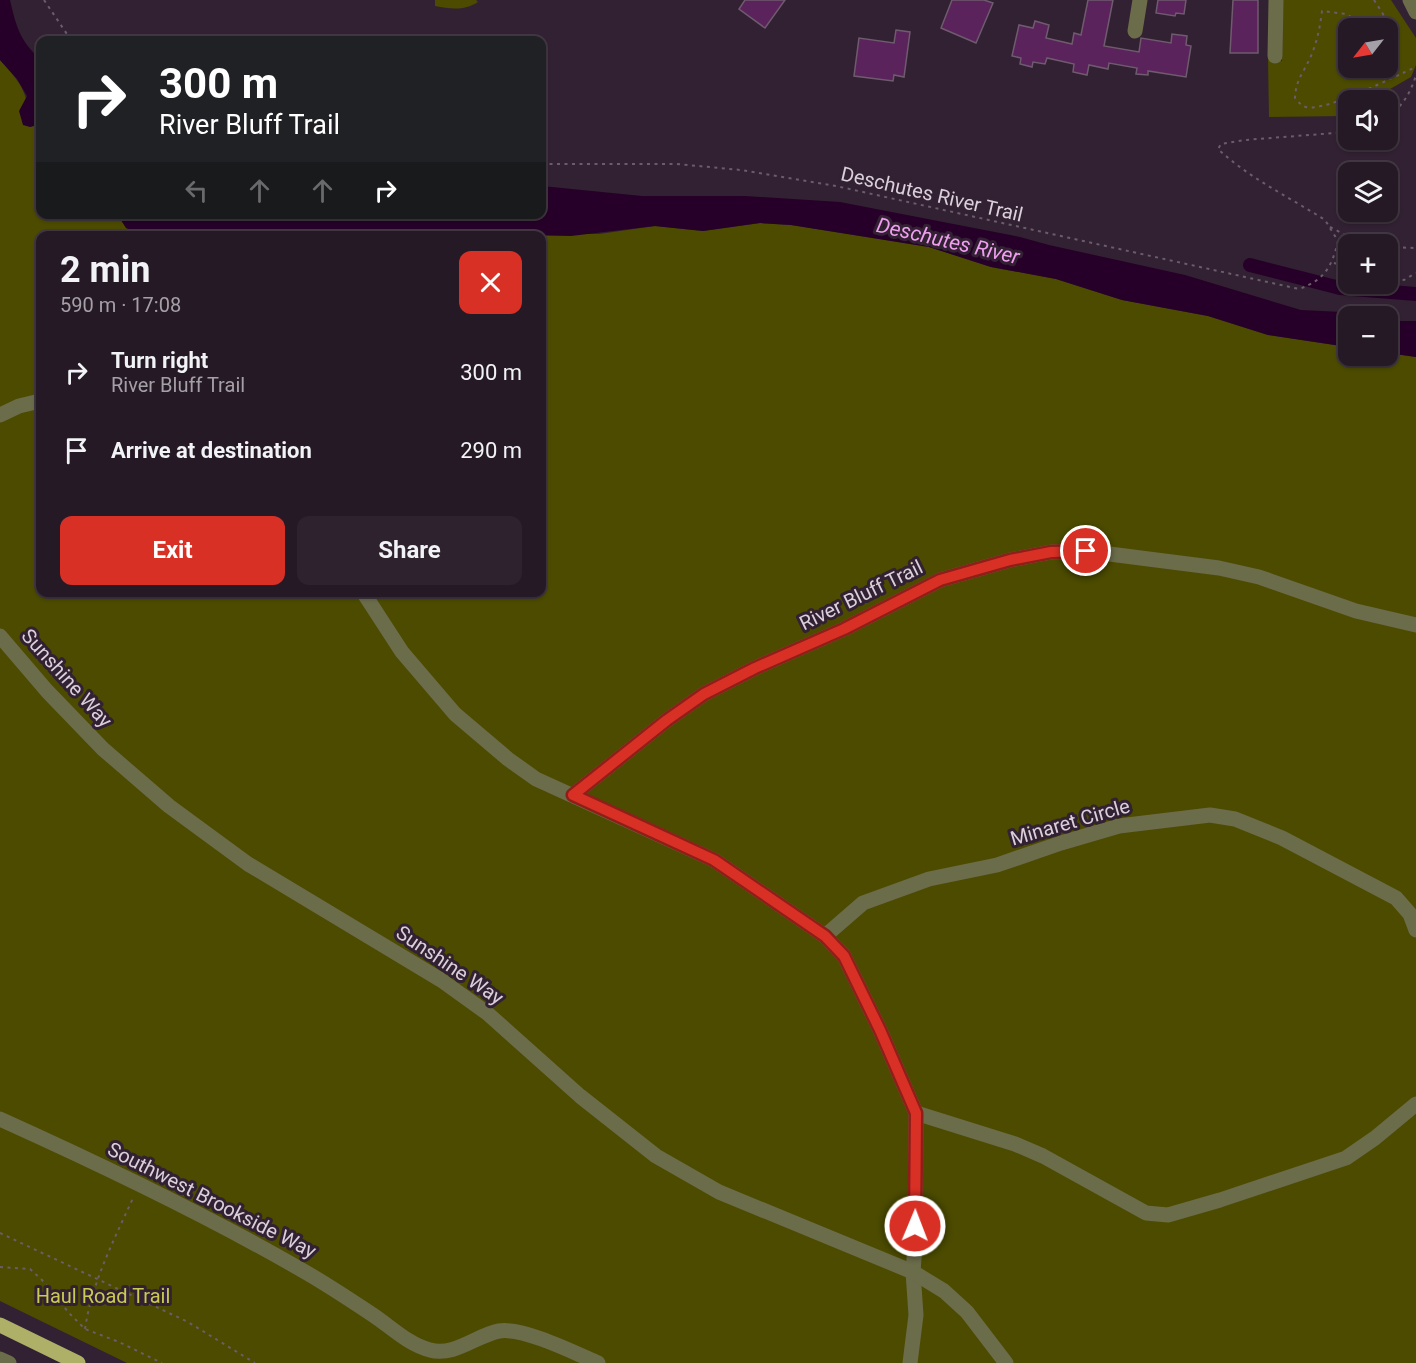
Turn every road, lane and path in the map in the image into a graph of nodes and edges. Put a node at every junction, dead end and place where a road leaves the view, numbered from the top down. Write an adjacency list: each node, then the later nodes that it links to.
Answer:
1 (44, 0): 10 (path)
2 (1140, 0): 9 (street)
3 (1276, 0): 11 (street)
4 (1374, 0): 8 (path)
5 (1410, 0): 6 (street)
6 (1416, 12)
7 (1353, 18): 15 (path)
8 (1385, 18)
9 (1135, 31)
10 (68, 36)
11 (1275, 56)
12 (1416, 67): 13 (path)
13 (1398, 75)
14 (1416, 75): 16 (path)
15 (1392, 78)
16 (1398, 109)
17 (1338, 133): 19 (path)
18 (546, 164): 23 (path, Deschutes River Trail)
19 (1330, 226): 20 (path); 23 (path)
20 (1345, 234)
21 (1398, 247): 22 (path)
22 (1416, 251)
23 (1332, 263): 24 (path)
24 (1338, 264)
25 (1416, 273): 26 (path)
26 (1398, 278)
27 (36, 402): 28 (street)
28 (0, 415)
29 (366, 597): 32 (street)
30 (1416, 625): 32 (street, River Bluff Trail)
31 (0, 636): 41 (street, Sunshine Way)
32 (573, 795): 34 (street)
33 (1416, 930): 34 (street, Minaret Circle)
34 (825, 936): 36 (street)
35 (1416, 1104): 36 (street)
36 (916, 1113): 41 (street)
37 (0, 1119): 38 (street, Southwest Brookside Way)
38 (139, 1184): 42 (path); 51 (street, Southwest Brookside Way)
39 (0, 1233): 42 (path)
40 (0, 1267): 44 (path)
41 (913, 1272): 46 (street); 52 (street)
42 (98, 1279): 44 (path); 50 (path)
43 (0, 1325): 48 (main road)
44 (86, 1329): 49 (path)
45 (0, 1359): 47 (street)
46 (911, 1359)
47 (9, 1363)
48 (78, 1363)
49 (162, 1363)
50 (255, 1363)
51 (598, 1363)
52 (1006, 1363)

